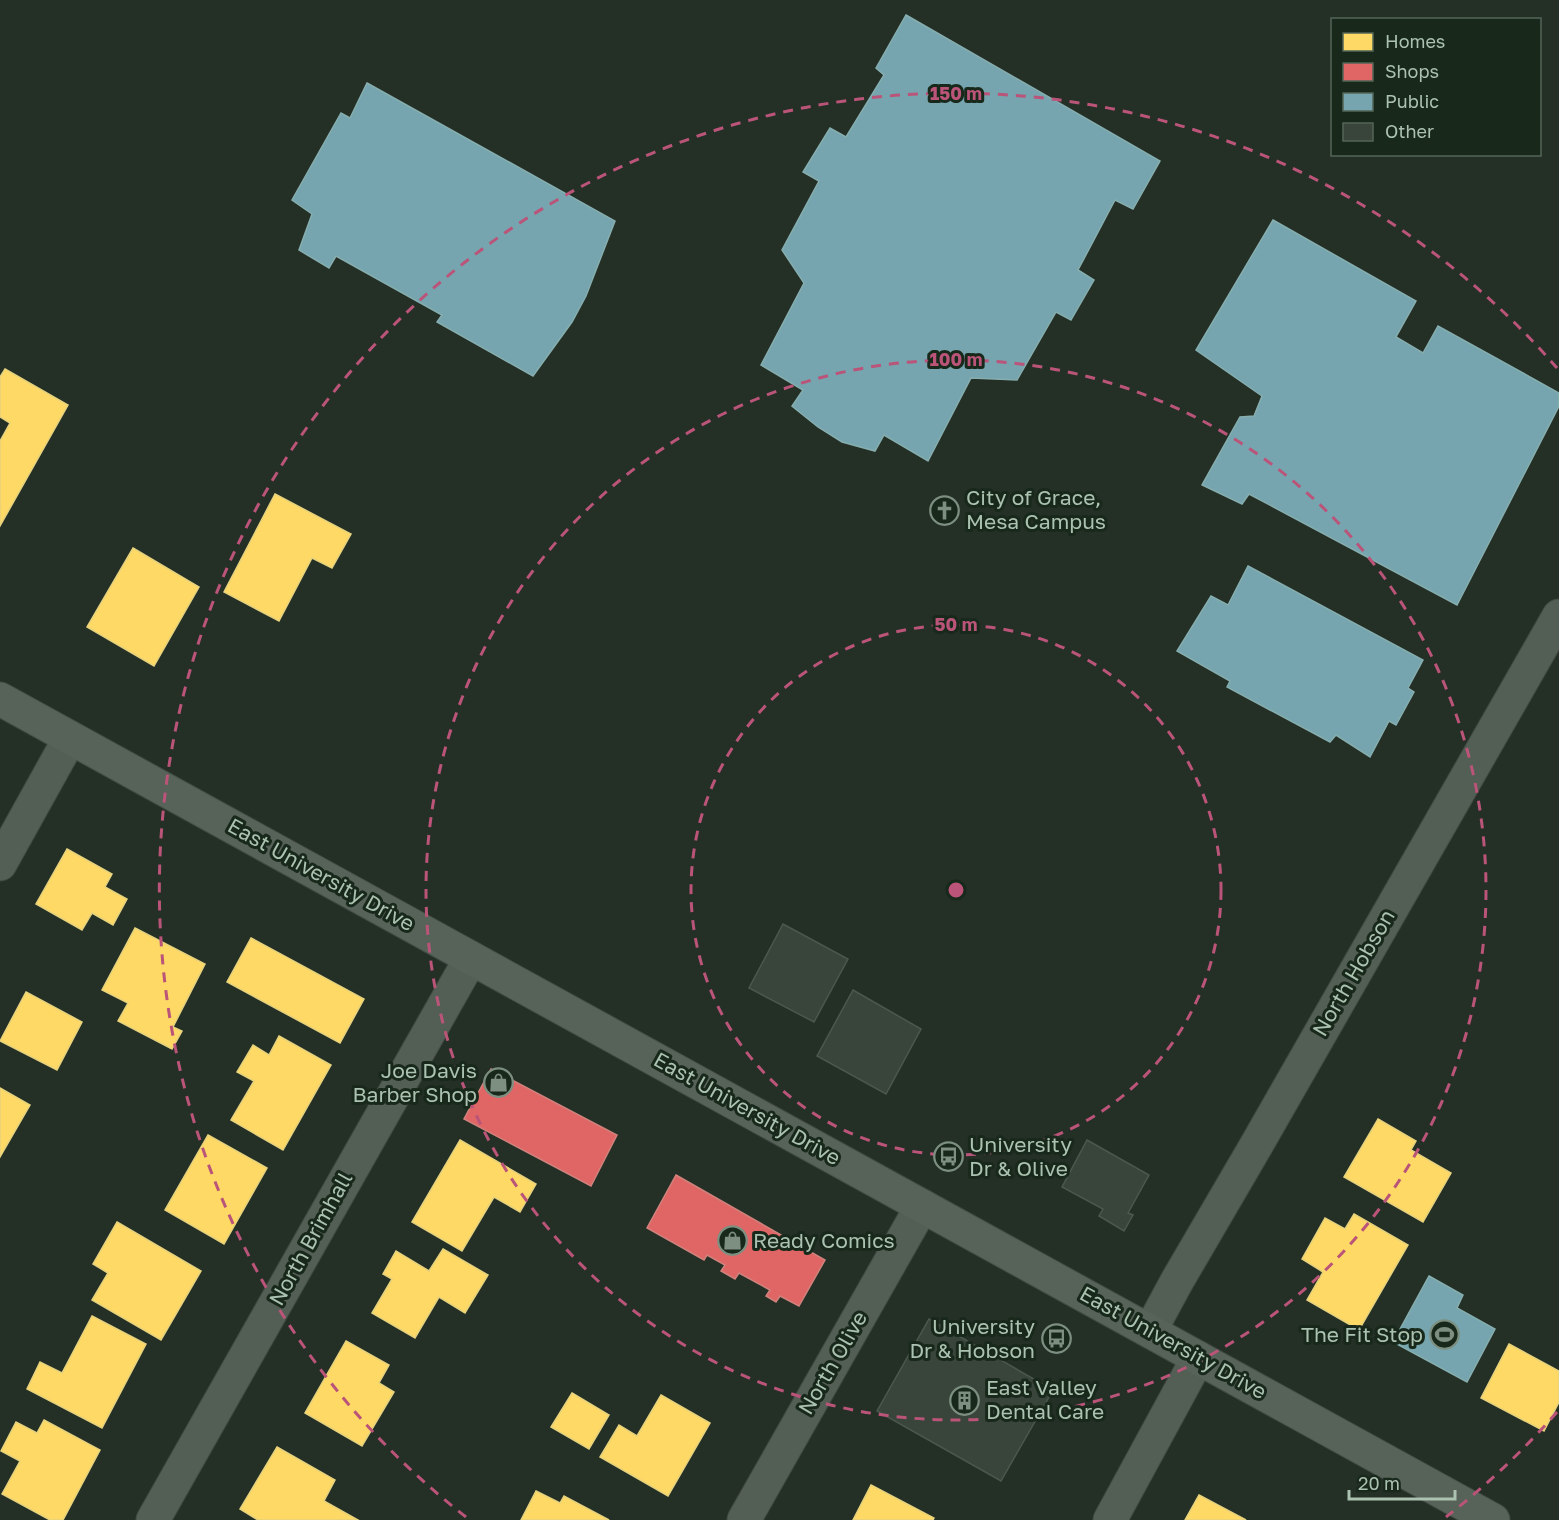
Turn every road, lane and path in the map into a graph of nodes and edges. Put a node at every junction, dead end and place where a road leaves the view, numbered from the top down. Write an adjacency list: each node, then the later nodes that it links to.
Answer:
1 (1559, 616): 7 (street, North Hobson)
2 (0, 699): 3 (main road, East University Drive)
3 (70, 738): 4 (street); 5 (main road, East University Drive)
4 (0, 864)
5 (471, 958): 6 (main road, East University Drive); 9 (street, North Brimhall)
6 (922, 1206): 7 (main road, East University Drive); 10 (street, North Olive)
7 (1150, 1331): 8 (main road, East University Drive)
8 (1198, 1358): 11 (street); 12 (main road, East University Drive)
9 (153, 1520)
10 (744, 1520)
11 (1110, 1520)
12 (1493, 1520)

